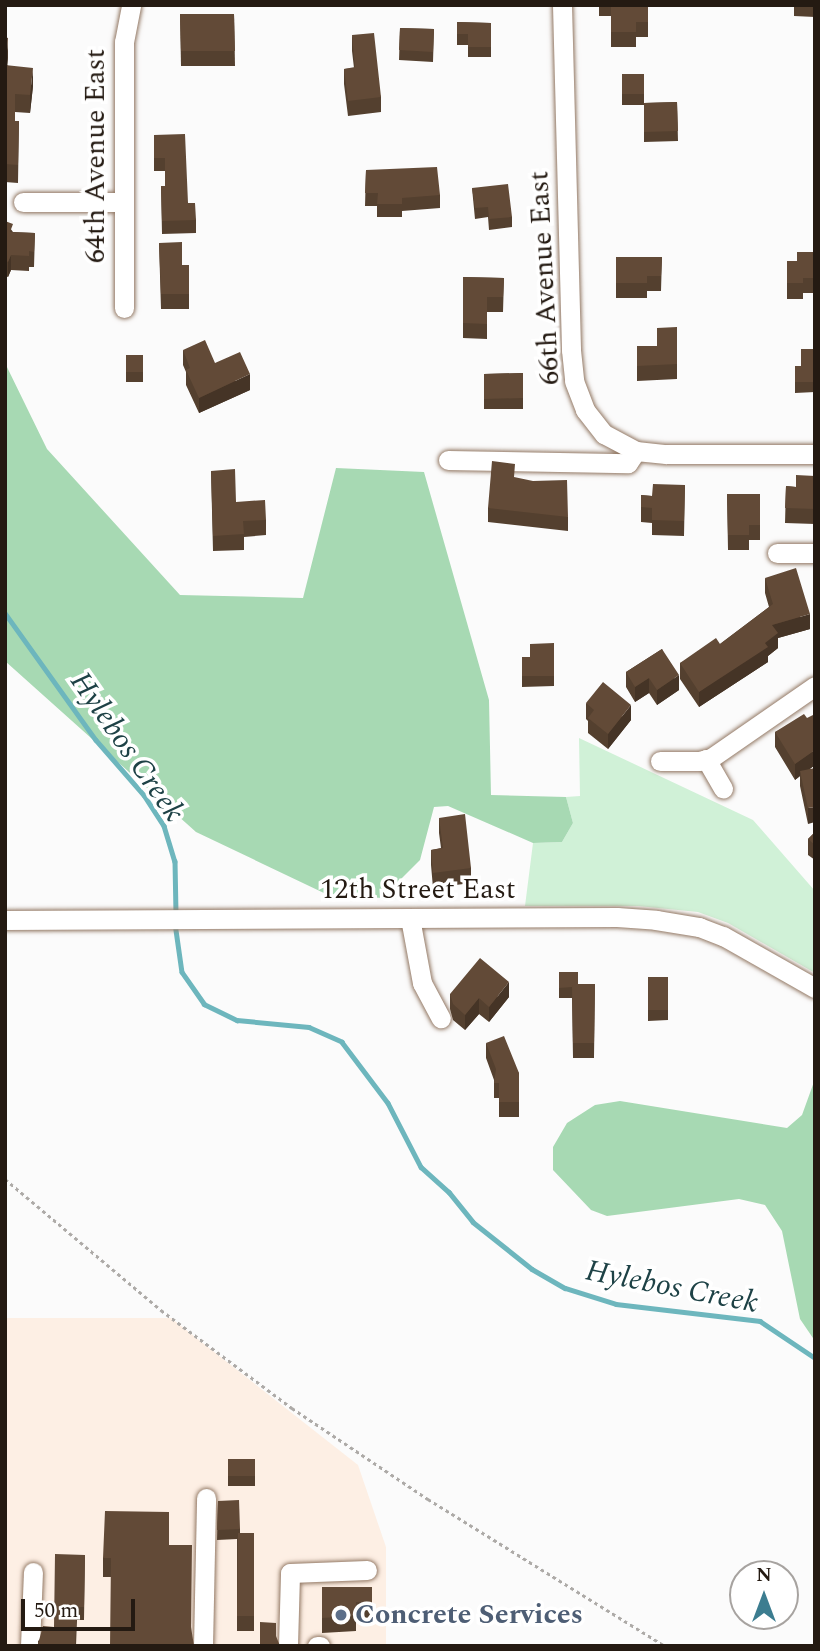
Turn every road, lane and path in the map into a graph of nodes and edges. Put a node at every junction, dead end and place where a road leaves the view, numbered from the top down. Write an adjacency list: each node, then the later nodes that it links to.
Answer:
1 (131, 5): 4 (street, 64th Avenue East)
2 (562, 5): 6 (street, 66th Avenue East)
3 (23, 202): 4 (street)
4 (122, 202): 5 (street, 64th Avenue East)
5 (124, 309)
6 (636, 451): 7 (street); 8 (street)
7 (815, 454)
8 (448, 460)
9 (777, 553): 10 (street)
10 (815, 553)
11 (815, 686): 12 (street)
12 (706, 759): 13 (street); 14 (street)
13 (660, 761)
14 (723, 788)
15 (411, 918): 16 (street, 12th Street East); 17 (street, 12th Street East); 18 (street)
16 (5, 920)
17 (815, 988)
18 (441, 1018)
19 (5, 1179): 26 (path)
20 (206, 1497): 24 (street)
21 (368, 1570): 25 (street)
22 (33, 1572): 23 (street)
23 (30, 1646)
24 (203, 1646)
25 (288, 1646)
26 (665, 1646)

